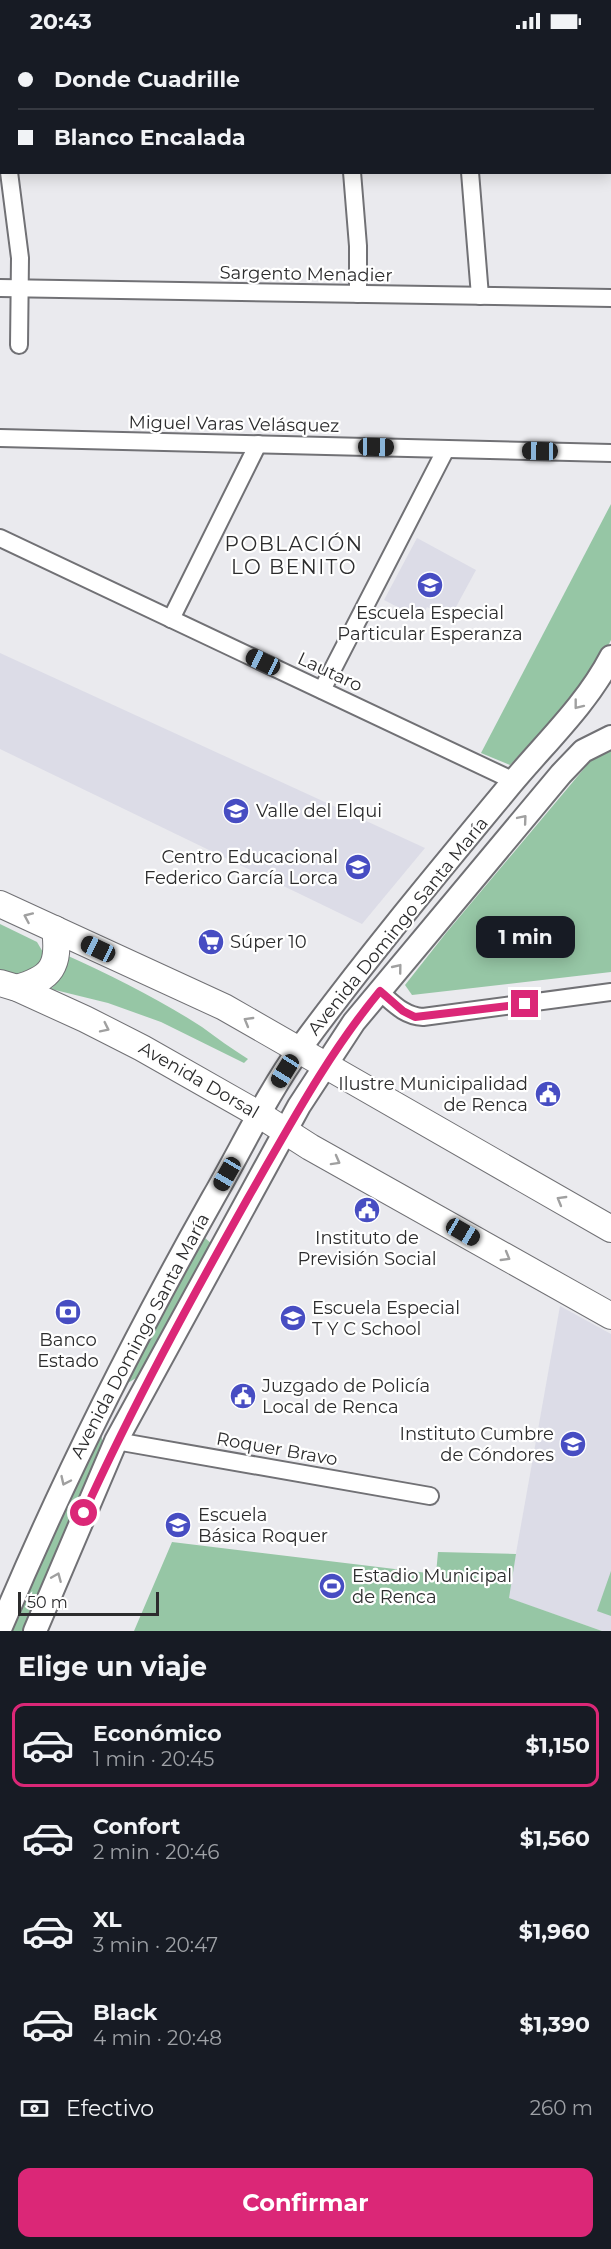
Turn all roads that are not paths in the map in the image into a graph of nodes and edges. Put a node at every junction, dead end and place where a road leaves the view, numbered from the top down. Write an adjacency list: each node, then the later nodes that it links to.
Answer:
1 (9, 174): 5 (street)
2 (352, 174): 6 (street)
3 (470, 174): 7 (street)
4 (0, 288): 5 (street, Sargento Menadier)
5 (21, 289): 6 (street, Sargento Menadier); 9 (street)
6 (358, 294): 7 (street, Sargento Menadier)
7 (480, 296): 8 (street, Sargento Menadier)
8 (611, 298)
9 (20, 345)
10 (0, 438): 11 (street, Miguel Varas Velásquez)
11 (258, 444): 12 (street, Miguel Varas Velásquez); 15 (street)
12 (446, 449): 13 (street, Miguel Varas Velásquez); 17 (street)
13 (611, 453)
14 (0, 538): 15 (street, Lautaro)
15 (171, 619): 17 (street, Lautaro)
16 (611, 657): 19 (main road, Avenida Domingo Santa María, one-way to 19)
17 (322, 690): 19 (street, Lautaro)
18 (611, 736): 23 (main road, Avenida Domingo Santa María, one-way to 18)
19 (514, 781): 25 (main road, Avenida Domingo Santa María)
20 (0, 904): 21 (main road, one-way to 20)
21 (55, 930): 22 (main road); 25 (main road, one-way to 21)
22 (9, 985): 27 (main road, Avenida Dorsal, one-way to 27)
23 (380, 991): 24 (street); 26 (main road, Avenida Domingo Santa María)
24 (611, 992)
25 (299, 1050): 26 (main road); 27 (main road, Avenida Domingo Santa María)
26 (325, 1066): 28 (main road, Avenida Domingo Santa María); 29 (main road, one-way to 26)
27 (260, 1115): 28 (main road, Avenida Dorsal); 33 (main road, Avenida Domingo Santa María, one-way to 33)
28 (286, 1131): 30 (main road, Avenida Dorsal, one-way to 30); 31 (main road, Avenida Domingo Santa María)
29 (611, 1229)
30 (611, 1316)
31 (116, 1441): 32 (street, Roquer Bravo); 34 (main road, Avenida Domingo Santa María, one-way to 31)
32 (430, 1496)
33 (0, 1629)
34 (35, 1631)

